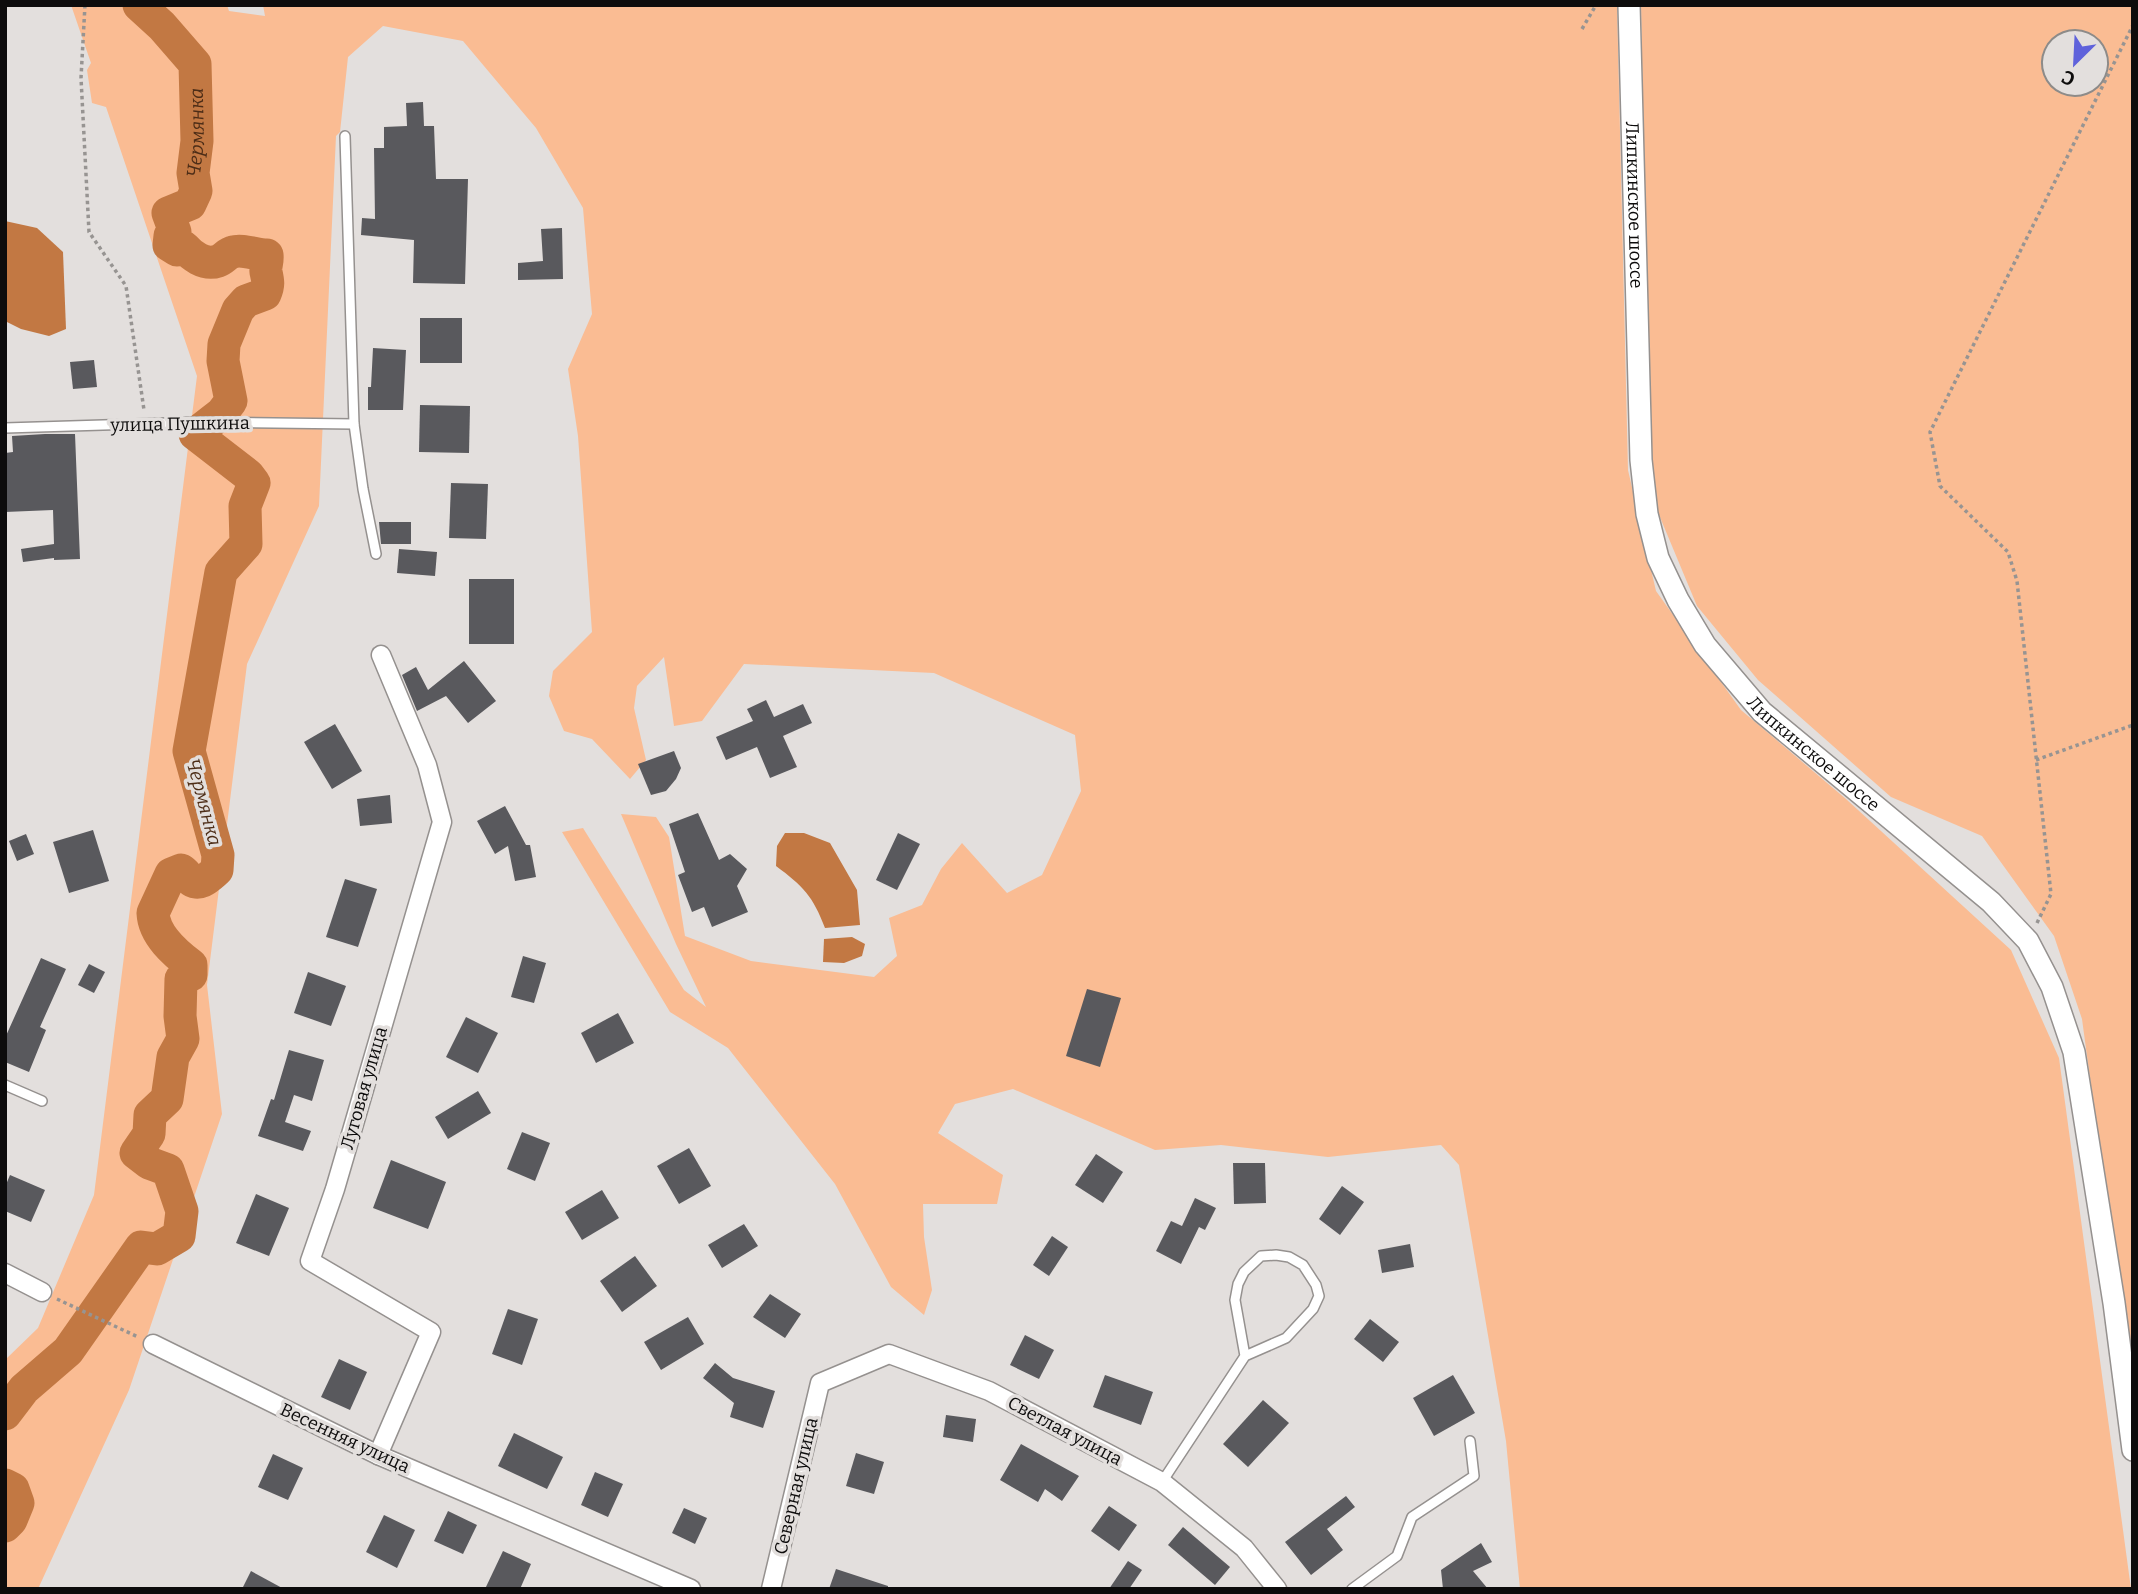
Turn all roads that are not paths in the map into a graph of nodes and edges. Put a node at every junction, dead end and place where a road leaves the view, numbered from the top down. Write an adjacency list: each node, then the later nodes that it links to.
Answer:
1 (1629, 5): 15 (street, Липкинское шоссе)
2 (345, 136): 3 (lane)
3 (354, 424): 4 (lane, улица Пушкина); 5 (lane)
4 (5, 428)
5 (376, 554)
6 (381, 655): 16 (street, Луговая улица)
7 (5, 1085): 8 (lane)
8 (42, 1101)
9 (5, 1273): 10 (street)
10 (42, 1292)
11 (153, 1345): 16 (street, Весенняя улица)
12 (1245, 1356): 12 (lane); 17 (lane)
13 (820, 1383): 17 (street, Светлая улица); 19 (street, Северная улица)
14 (1470, 1441): 21 (lane)
15 (2133, 1450)
16 (377, 1455): 18 (street, Весенняя улица)
17 (1162, 1482): 20 (street, Светлая улица)
18 (691, 1589)
19 (771, 1589)
20 (1277, 1589)
21 (1352, 1589)

